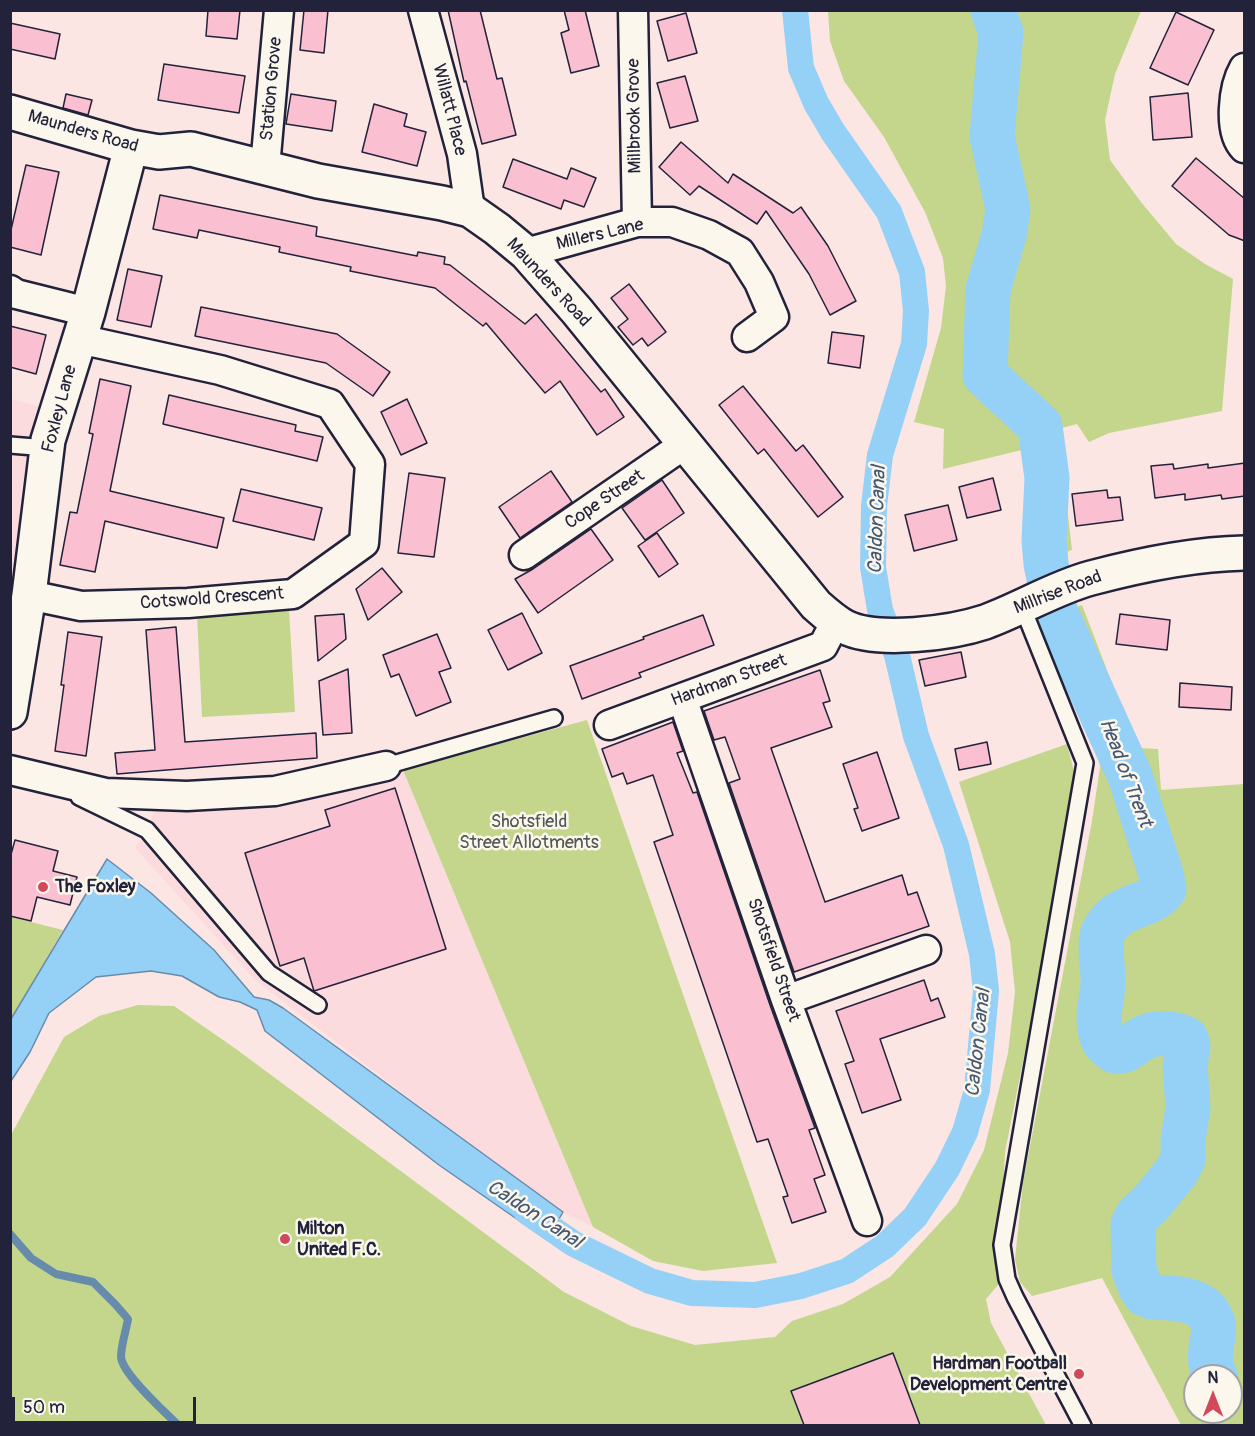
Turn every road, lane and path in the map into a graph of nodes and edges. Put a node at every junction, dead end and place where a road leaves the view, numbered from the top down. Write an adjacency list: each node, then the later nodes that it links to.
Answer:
1 (279, 10): 8 (street, Station Grove)
2 (423, 10): 9 (street, Willatt Place)
3 (633, 10): 10 (street, Millbrook Grove)
4 (1245, 68): 7 (street)
5 (10, 112): 6 (street, Maunders Road)
6 (130, 147): 8 (street, Maunders Road); 13 (street, Foxley Lane)
7 (1245, 148)
8 (265, 167): 9 (street, Maunders Road)
9 (470, 210): 11 (street, Maunders Road)
10 (636, 222): 11 (street, Millers Lane); 14 (street, Millers Lane)
11 (526, 253): 15 (street, Maunders Road)
12 (10, 290): 13 (street, Cotswold Crescent)
13 (84, 326): 17 (street, Foxley Lane); 20 (street, Cotswold Crescent)
14 (747, 337)
15 (685, 444): 19 (street, Cope Street); 22 (street, Maunders Road)
16 (10, 445): 17 (lane)
17 (47, 447): 20 (street, Foxley Lane)
18 (1245, 553): 21 (street, Millrise Road)
19 (524, 555)
20 (29, 595): 24 (street, Foxley Lane)
21 (1027, 604): 22 (street, Millrise Road); 33 (lane)
22 (848, 627): 23 (street, Hardman Street)
23 (682, 698): 26 (street, Hardman Street); 30 (street, Shotsfield Street)
24 (10, 712)
25 (554, 718): 27 (lane)
26 (609, 725)
27 (386, 766): 28 (street)
28 (23, 773): 31 (lane)
29 (926, 950): 30 (street)
30 (786, 1000): 32 (street, Shotsfield Street)
31 (318, 1005)
32 (867, 1221)
33 (1083, 1425)

